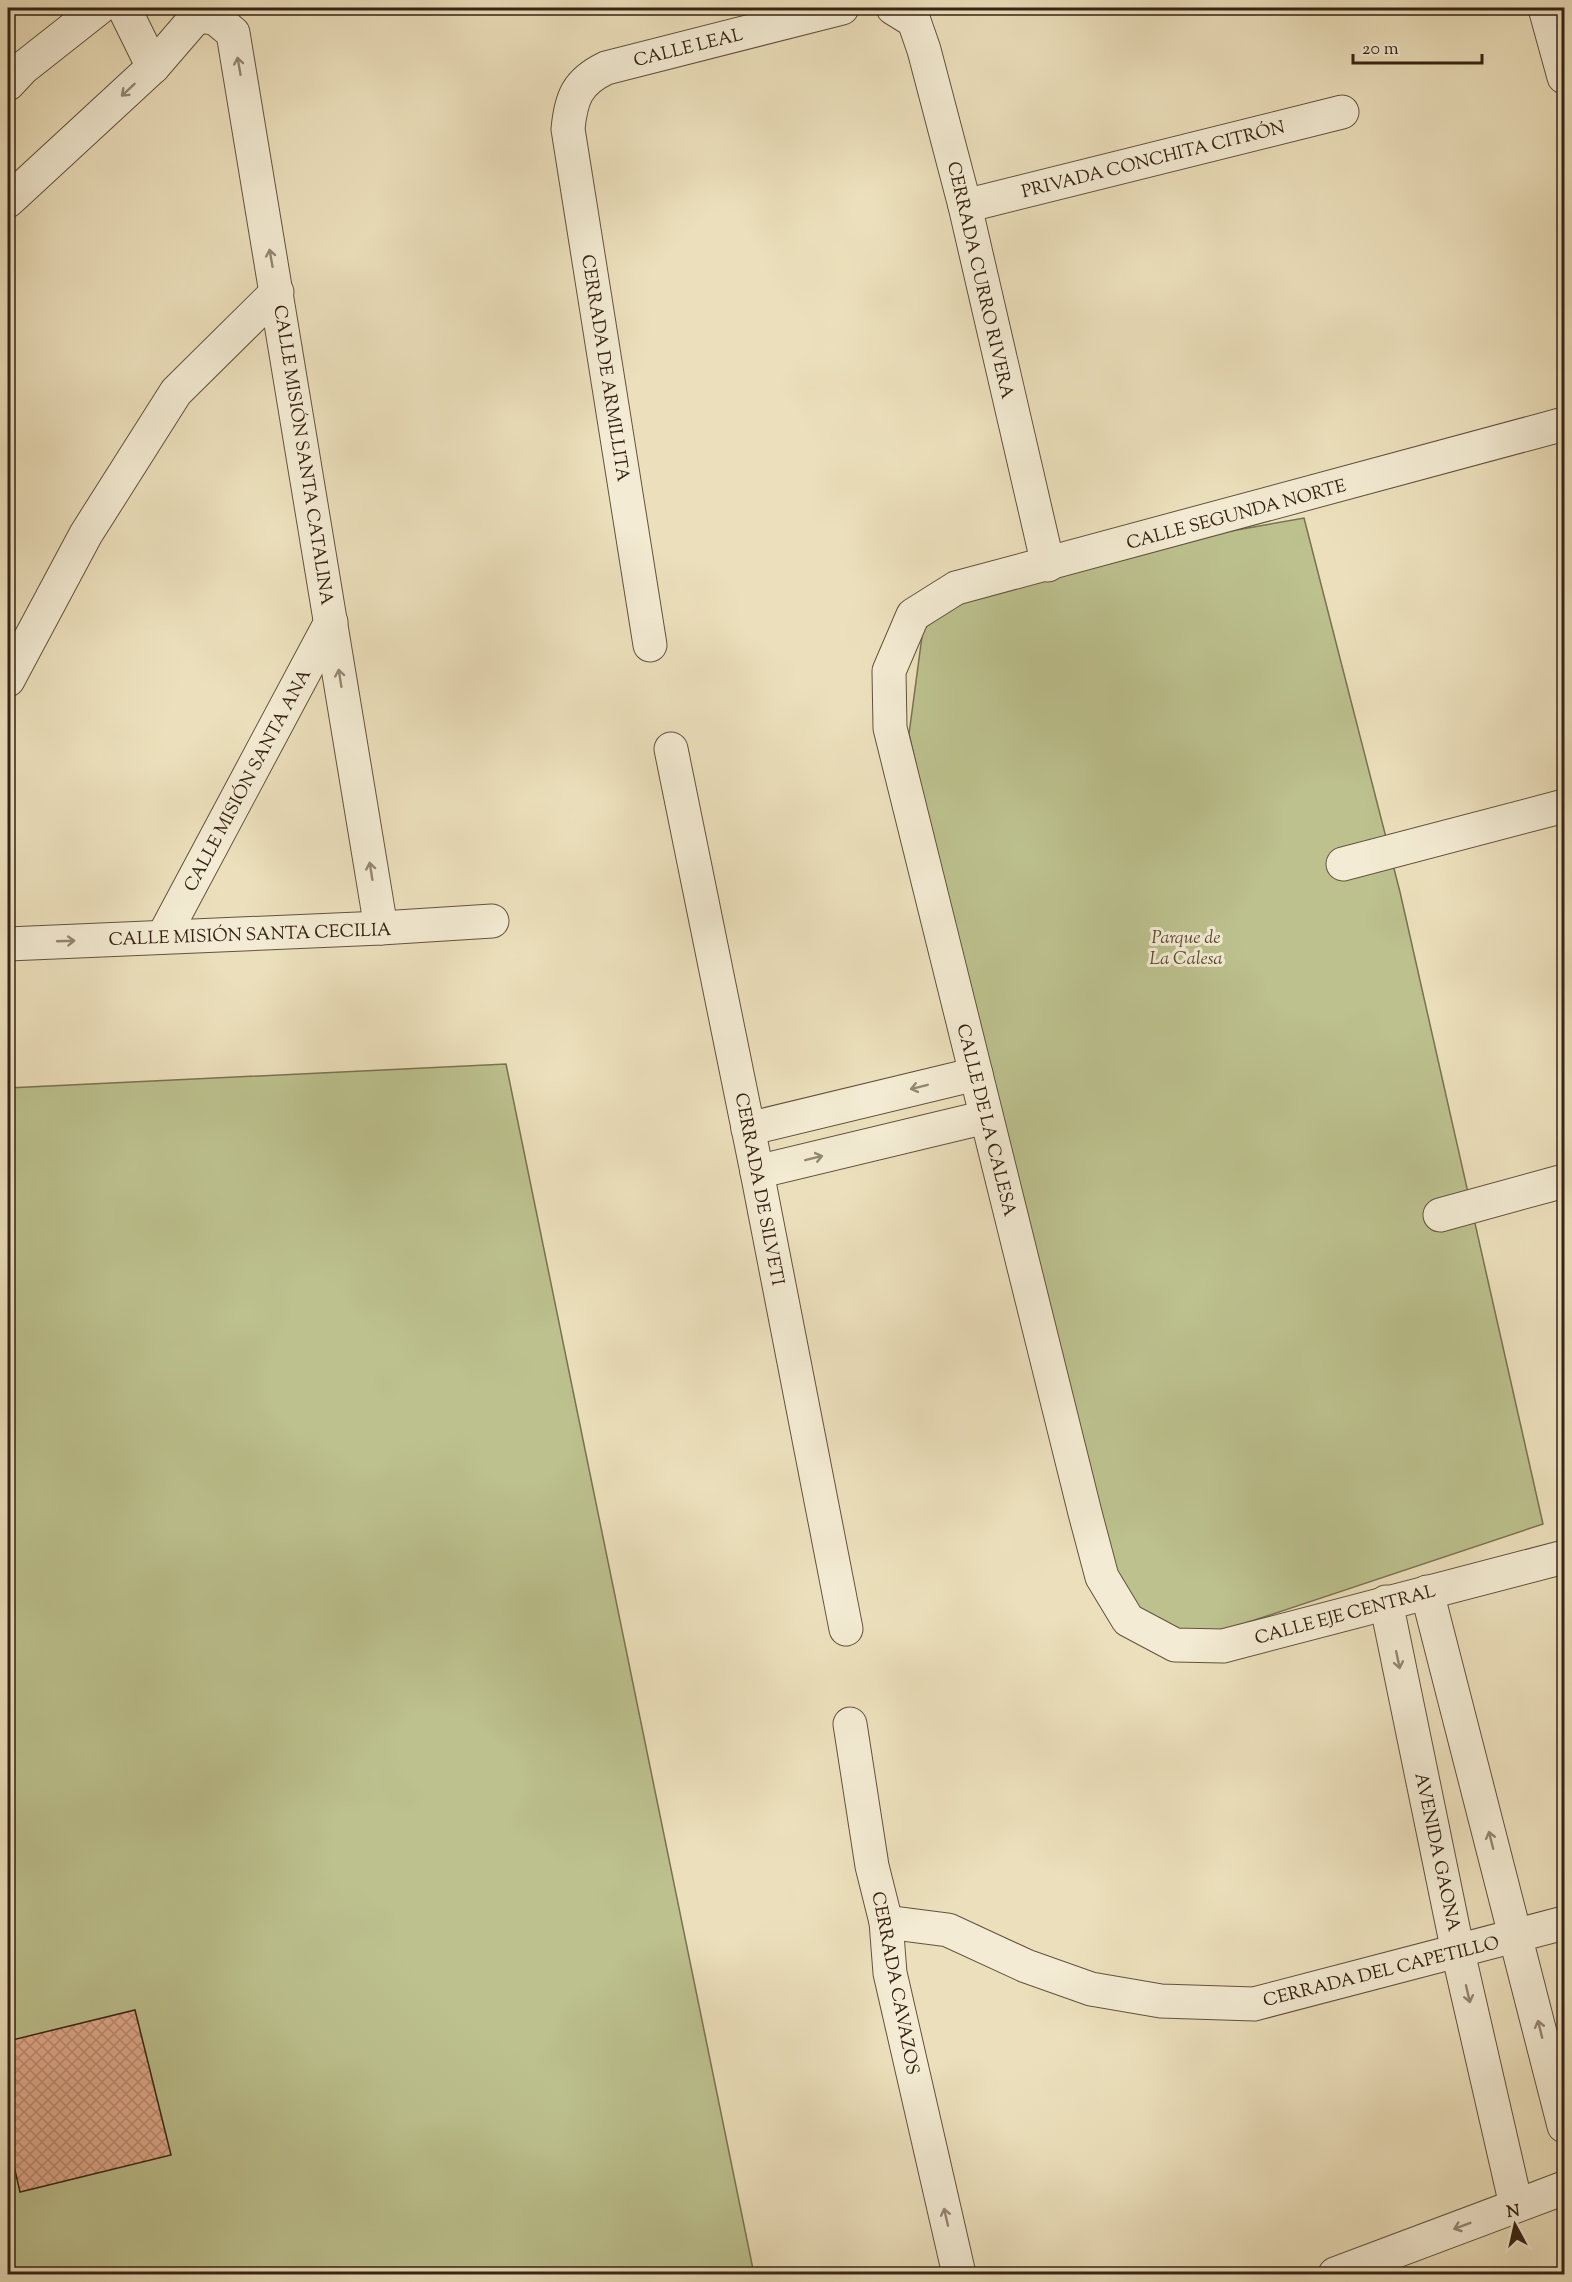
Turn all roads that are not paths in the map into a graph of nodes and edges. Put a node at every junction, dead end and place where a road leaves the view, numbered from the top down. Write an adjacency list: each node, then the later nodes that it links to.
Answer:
1 (99, 8): 9 (street)
2 (124, 8): 7 (street)
3 (842, 8): 10 (street, CALLE LEAL)
4 (892, 8): 13 (street, CERRADA CURRO RIVERA)
5 (1545, 8): 8 (street)
6 (195, 12): 7 (street); 14 (street, CALLE MISIÓN SANTA CATALINA, one-way to 6)
7 (153, 67): 12 (street, one-way to 12)
8 (1564, 77)
9 (8, 84)
10 (577, 92): 19 (street, CERRADA DE ARMILLITA)
11 (1342, 112): 13 (street, PRIVADA CONCHITA CITRÓN)
12 (8, 201)
13 (965, 206): 16 (street, CERRADA CURRO RIVERA)
14 (277, 292): 18 (street, CALLE MISIÓN SANTA CATALINA); 20 (street)
15 (1564, 424): 16 (street, CALLE SEGUNDA NORTE)
16 (1048, 565): 17 (street, CALLE SEGUNDA NORTE)
17 (913, 615): 28 (street, CALLE DE LA CALESA)
18 (332, 622): 25 (street, CALLE MISIÓN SANTA CATALINA, one-way to 18); 26 (street, CALLE MISIÓN SANTA ANA)
19 (650, 645)
20 (8, 680)
21 (670, 749): 30 (street, CERRADA DE SILVETI)
22 (1564, 806): 23 (street)
23 (1343, 864)
24 (492, 921): 25 (street, CALLE MISIÓN SANTA CECILIA)
25 (381, 928): 26 (street, CALLE MISIÓN SANTA CECILIA)
26 (163, 937): 27 (street, CALLE MISIÓN SANTA CECILIA, one-way to 26)
27 (8, 944)
28 (976, 1074): 29 (street, CALLE DE LA CALESA); 30 (street, one-way to 30)
29 (986, 1117): 31 (street, one-way to 29); 37 (street, CALLE DE LA CALESA)
30 (748, 1129): 31 (street, CERRADA DE SILVETI)
31 (757, 1172): 38 (street, CERRADA DE SILVETI)
32 (1564, 1181): 33 (street)
33 (1440, 1215)
34 (1564, 1557): 35 (street, CALLE EJE CENTRAL)
35 (1427, 1592): 36 (street, CALLE EJE CENTRAL); 42 (street, one-way to 35)
36 (1386, 1602): 37 (street, CALLE EJE CENTRAL); 43 (street, AVENIDA GAONA, one-way to 43)
37 (1128, 1620)
38 (846, 1629)
39 (850, 1724): 40 (street, CERRADA CAVAZOS)
40 (886, 1922): 43 (street, CERRADA DEL CAPETILLO); 47 (street, CERRADA CAVAZOS, one-way to 40)
41 (1564, 1923): 42 (street, CERRADA DEL CAPETILLO)
42 (1516, 1936): 43 (street, CERRADA DEL CAPETILLO); 44 (street, one-way to 42)
43 (1458, 1952): 46 (street, AVENIDA GAONA, one-way to 46)
44 (1564, 2126)
45 (1564, 2188): 46 (street)
46 (1516, 2205): 48 (street, one-way to 48)
47 (959, 2274)
48 (1335, 2274)

